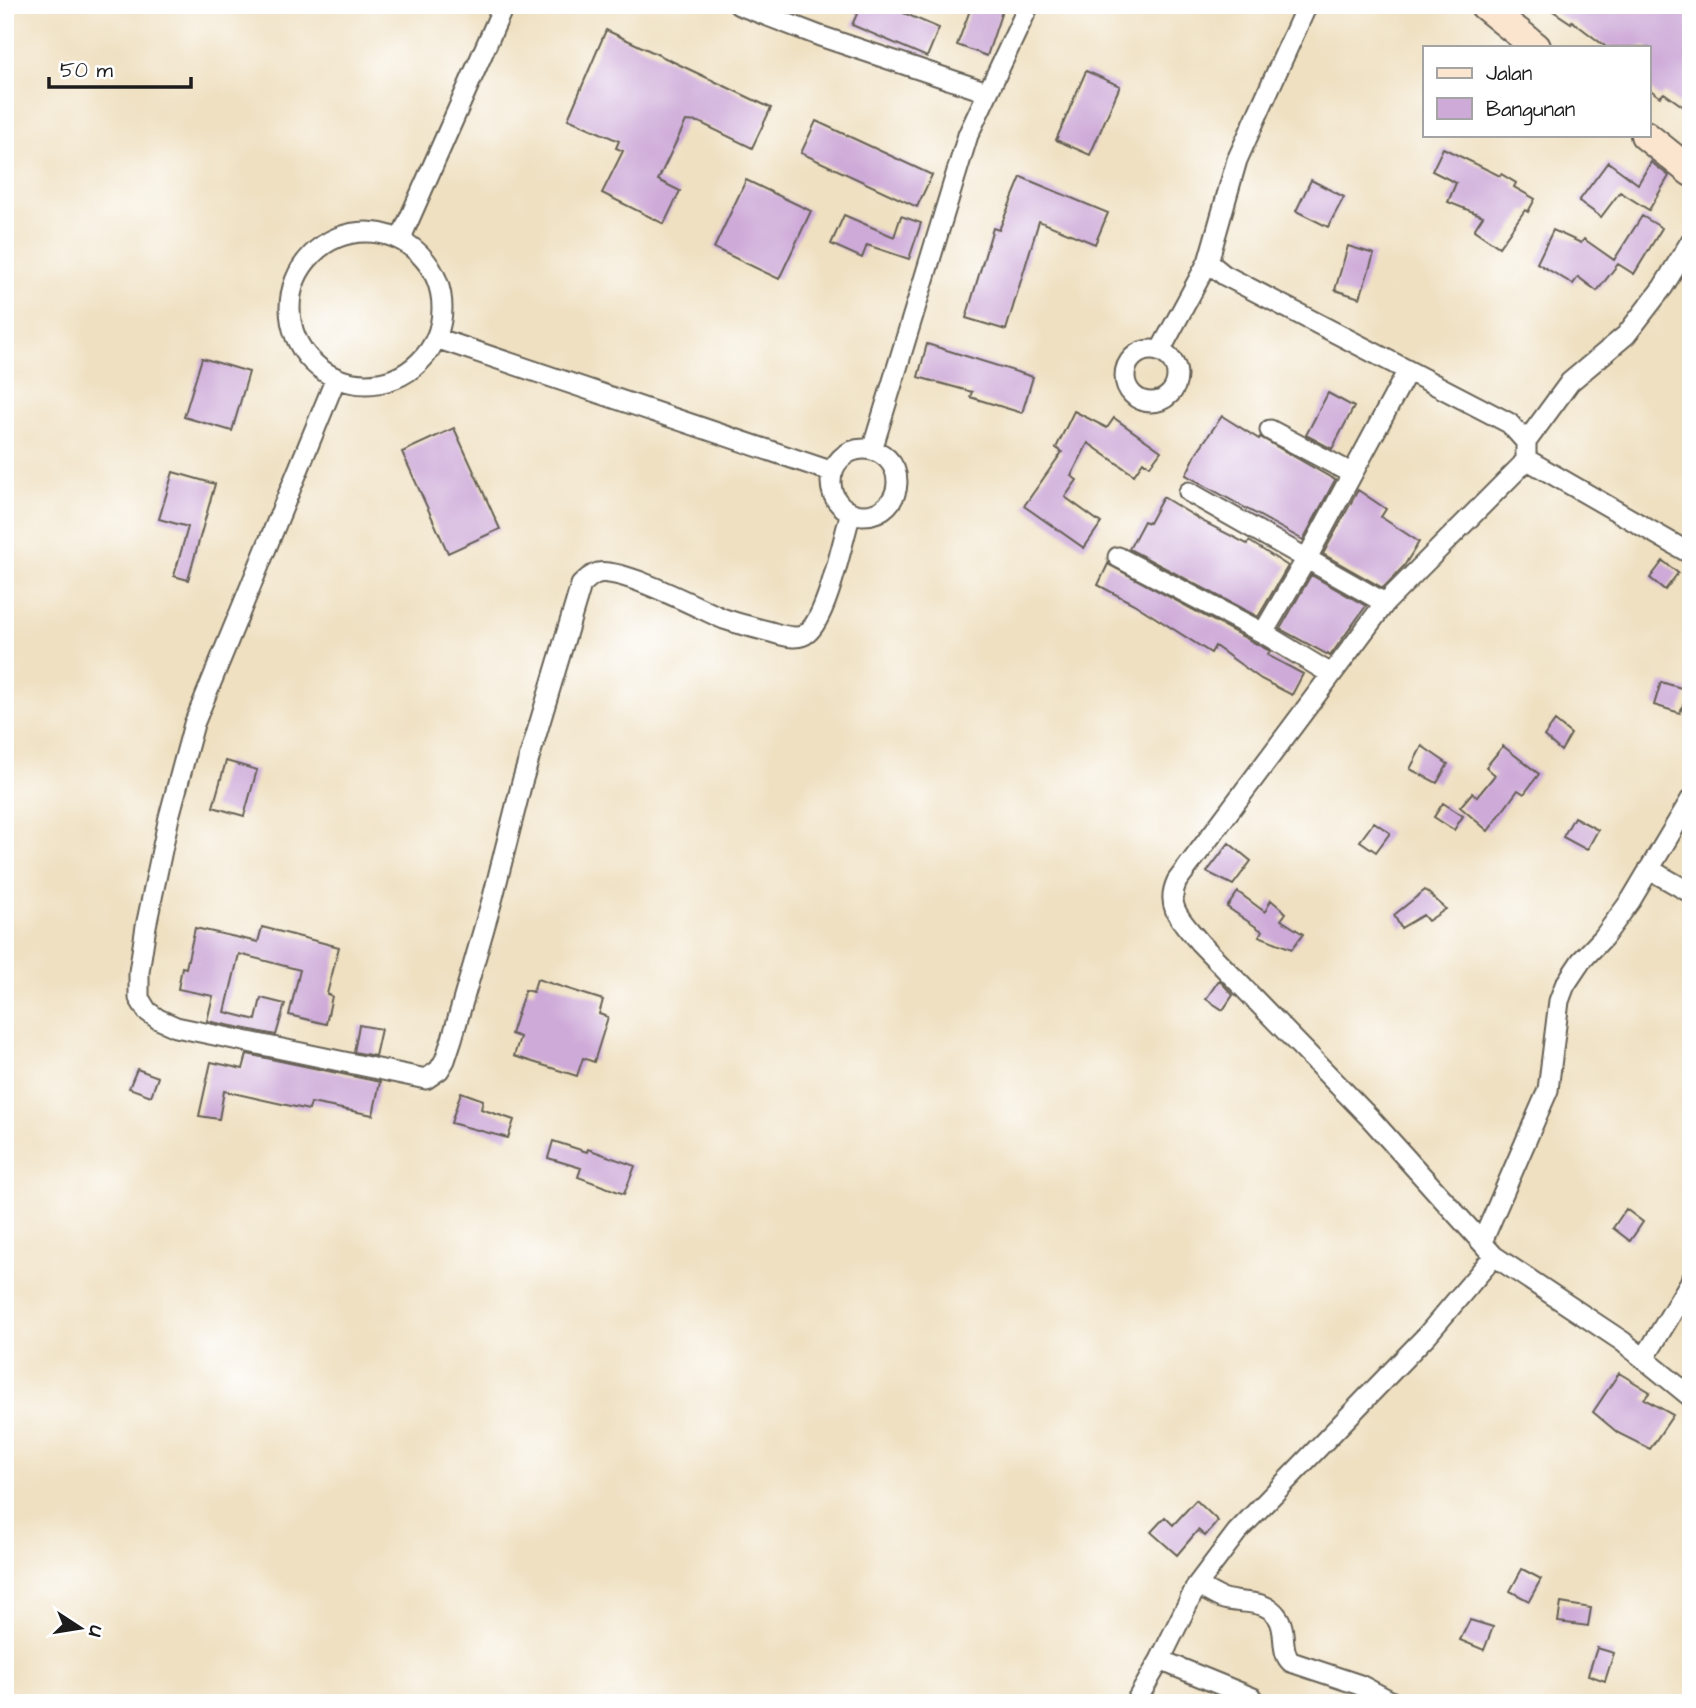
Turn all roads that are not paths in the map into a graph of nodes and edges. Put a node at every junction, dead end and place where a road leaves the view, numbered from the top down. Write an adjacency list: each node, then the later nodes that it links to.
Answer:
1 (504, 5): 10 (street)
2 (738, 5): 7 (street)
3 (1029, 5): 7 (street)
4 (1307, 5): 12 (street)
5 (1485, 5): 6 (main road)
6 (1535, 46)
7 (987, 92): 18 (street)
8 (1647, 136): 9 (main road)
9 (1687, 161)
10 (400, 240): 13 (street); 16 (street)
11 (1691, 241): 19 (street)
12 (1208, 262): 14 (street); 15 (street)
13 (436, 338): 16 (street); 20 (street)
14 (1160, 351)
15 (1408, 372): 19 (street); 21 (street)
16 (337, 378): 23 (street)
17 (1270, 430): 21 (street)
18 (872, 450): 20 (street); 23 (street)
19 (1526, 450): 24 (street); 27 (street)
20 (833, 472): 23 (street)
21 (1351, 473): 26 (street)
22 (1189, 492): 26 (street)
23 (851, 513)
24 (1691, 554)
25 (1118, 557): 28 (street)
26 (1307, 558): 27 (street); 28 (street)
27 (1385, 603): 29 (street)
28 (1263, 633): 29 (street)
29 (1331, 674): 33 (street)
30 (1691, 799): 31 (street)
31 (1649, 869): 32 (street); 33 (street)
32 (1691, 893)
33 (1488, 1249): 35 (street); 37 (street)
34 (1691, 1281): 35 (street)
35 (1644, 1359): 36 (street)
36 (1691, 1397)
37 (1198, 1584): 38 (street); 41 (street)
38 (1160, 1660): 39 (street); 40 (street)
39 (1253, 1698)
40 (1135, 1703)
41 (1394, 1703)

